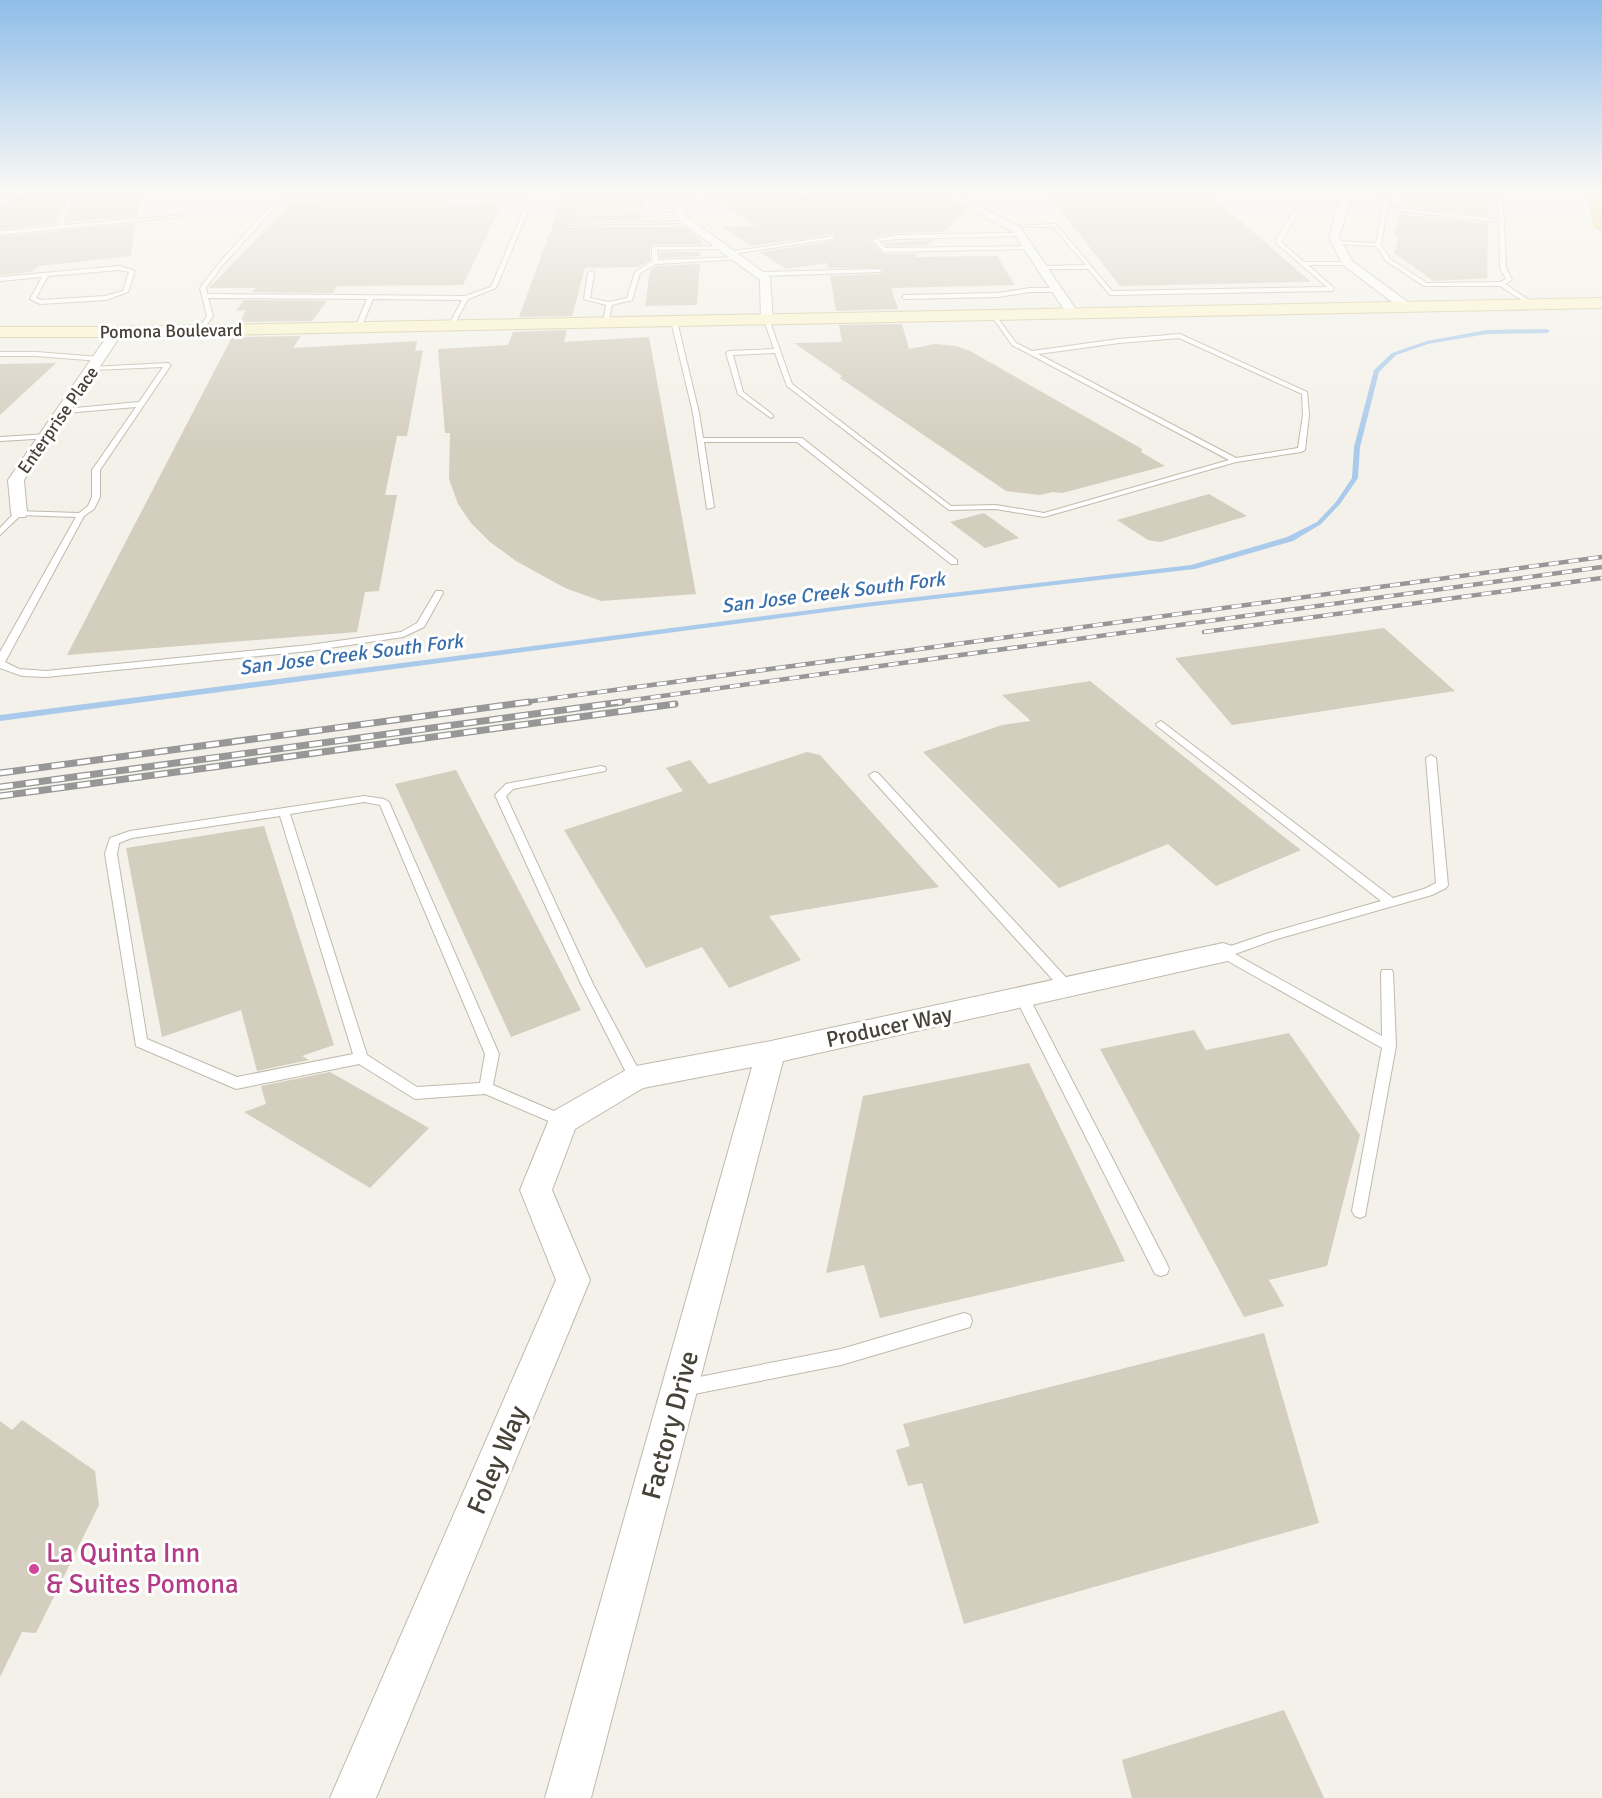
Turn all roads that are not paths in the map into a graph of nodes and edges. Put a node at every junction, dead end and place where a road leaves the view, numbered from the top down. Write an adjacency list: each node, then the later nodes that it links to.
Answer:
1 (36, 276): 15 (lane)
2 (46, 276): 3 (lane)
3 (130, 276)
4 (212, 276): 18 (lane)
5 (498, 276): 21 (lane)
6 (591, 276): 23 (lane)
7 (637, 276): 23 (lane)
8 (764, 276): 28 (street)
9 (1047, 276): 17 (street)
10 (1097, 276): 11 (lane)
11 (1317, 276)
12 (1364, 276): 25 (street)
13 (1412, 276): 16 (lane)
14 (1507, 276): 16 (lane)
15 (0, 279)
16 (1501, 284): 24 (lane)
17 (1059, 293): 20 (lane); 26 (street)
18 (205, 296): 19 (lane); 33 (lane)
19 (371, 297): 21 (lane); 32 (lane)
20 (905, 297)
21 (466, 298): 31 (lane)
22 (1602, 303): 24 (street, Pomona Boulevard)
23 (609, 304): 30 (lane)
24 (1533, 305): 25 (street, Pomona Boulevard)
25 (1408, 308): 26 (street, Pomona Boulevard)
26 (1072, 314): 27 (street, Pomona Boulevard)
27 (994, 315): 28 (street, Pomona Boulevard); 37 (lane)
28 (767, 320): 29 (street, Pomona Boulevard); 36 (lane)
29 (674, 321): 30 (street, Pomona Boulevard); 45 (lane)
30 (606, 323): 31 (street, Pomona Boulevard)
31 (451, 326): 32 (street, Pomona Boulevard)
32 (358, 328): 33 (street, Pomona Boulevard)
33 (200, 331): 35 (street, Pomona Boulevard)
34 (0, 332): 35 (street, Pomona Boulevard)
35 (117, 332): 39 (street, Enterprise Place)
36 (778, 351): 42 (lane); 46 (lane)
37 (1032, 353): 46 (lane); 46 (lane)
38 (0, 354): 39 (lane)
39 (97, 363): 40 (lane); 41 (street, Enterprise Place)
40 (142, 404): 41 (lane); 49 (lane)
41 (65, 411): 43 (street, Enterprise Place)
42 (771, 416)
43 (48, 436): 44 (lane); 48 (street, Enterprise Place)
44 (0, 439)
45 (700, 440): 47 (lane); 51 (lane)
46 (1235, 460)
47 (710, 507)
48 (19, 513): 49 (lane); 50 (lane)
49 (81, 515): 52 (lane)
50 (0, 533)
51 (954, 562)
52 (439, 593)
53 (1161, 724): 58 (lane)
54 (1431, 758): 58 (lane)
55 (601, 769): 66 (lane)
56 (874, 775): 61 (lane)
57 (284, 811): 65 (lane); 65 (lane); 67 (lane)
58 (1390, 902): 59 (lane)
59 (1223, 953): 61 (street, Producer Way); 63 (lane)
60 (1387, 973): 63 (lane)
61 (1067, 987): 62 (street, Producer Way)
62 (1022, 997): 64 (street, Producer Way); 70 (lane)
63 (1389, 1046): 69 (lane)
64 (771, 1052): 66 (street, Producer Way); 72 (street, Factory Drive)
65 (362, 1058): 67 (lane)
66 (636, 1078): 68 (street, Producer Way)
67 (486, 1088): 68 (lane)
68 (563, 1121): 73 (street, Foley Way)
69 (1360, 1211)
70 (1161, 1269)
71 (964, 1321): 72 (lane)
72 (680, 1388): 74 (street, Factory Drive)
73 (353, 1798)
74 (568, 1798)

